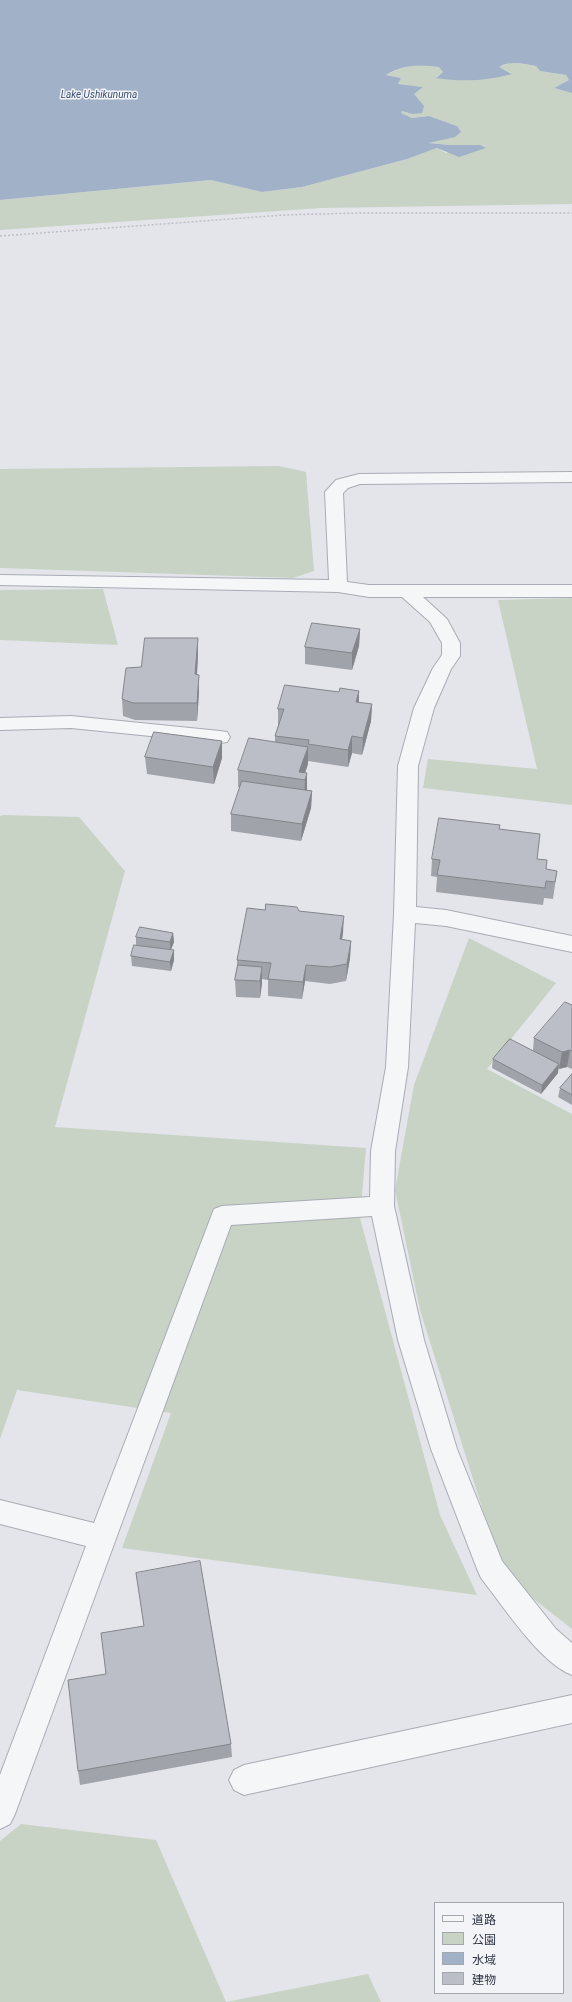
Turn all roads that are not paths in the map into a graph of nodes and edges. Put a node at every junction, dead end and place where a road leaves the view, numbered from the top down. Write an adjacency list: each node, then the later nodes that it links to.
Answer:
1 (572, 477): 3 (street)
2 (0, 580): 3 (street)
3 (338, 586): 4 (street)
4 (404, 590): 5 (street); 8 (street)
5 (572, 591)
6 (0, 724): 7 (street)
7 (220, 737)
8 (405, 914): 9 (street); 10 (street)
9 (572, 944)
10 (382, 1206): 12 (street); 13 (street)
11 (0, 1512): 12 (street)
12 (103, 1538): 16 (street)
13 (572, 1662)
14 (572, 1709): 15 (street)
15 (244, 1780)
16 (0, 1814)

